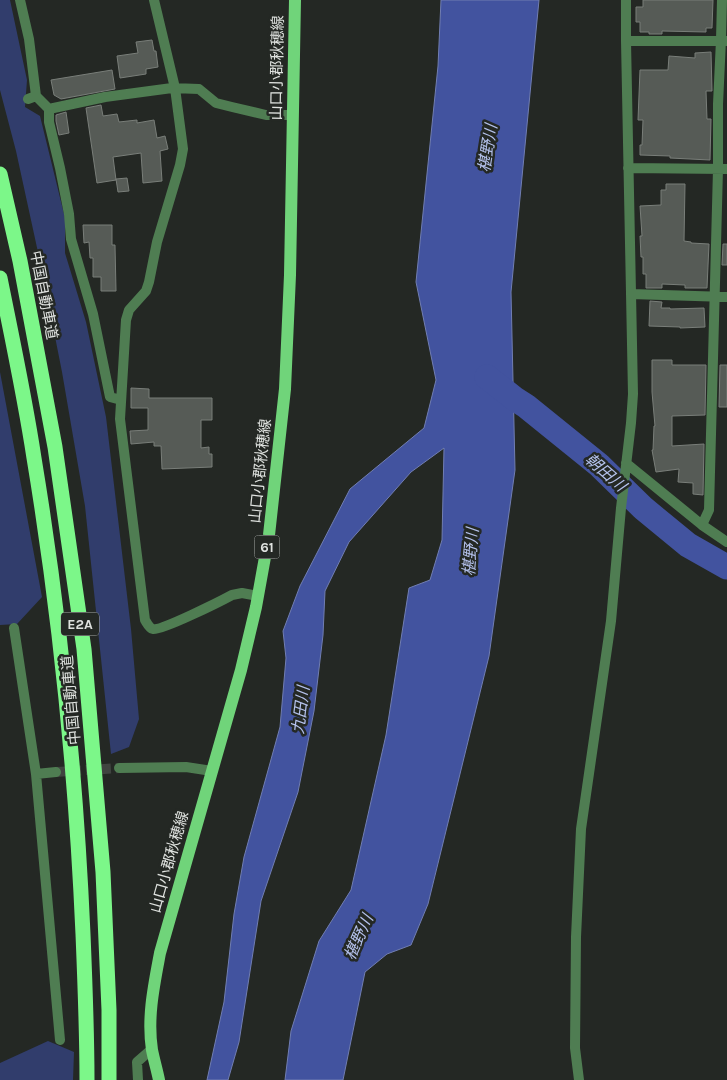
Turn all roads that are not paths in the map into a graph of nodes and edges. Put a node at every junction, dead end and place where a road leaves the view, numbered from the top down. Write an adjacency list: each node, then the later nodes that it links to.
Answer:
1 (20, 0): 10 (street)
2 (154, 0): 8 (street)
3 (295, 0): 11 (main road, 山口小郡秋穂線 / 61)
4 (626, 0): 7 (street)
5 (722, 0): 6 (street)
6 (724, 40): 7 (street); 9 (street)
7 (626, 41): 12 (street)
8 (175, 88): 10 (street); 11 (street); 20 (street)
9 (722, 104): 13 (street)
10 (49, 109): 20 (street)
11 (292, 115): 24 (main road, 山口小郡秋穂線 / 61)
12 (628, 168): 13 (street); 17 (street)
13 (722, 169): 15 (street)
14 (0, 174): 33 (highway, 中国自動車道 / E2A)
15 (722, 232): 18 (street)
16 (0, 278): 32 (highway, 中国自動車道 / E2A)
17 (631, 294): 18 (street); 21 (street)
18 (714, 297): 19 (street); 22 (street)
19 (727, 297)
20 (121, 400): 24 (street)
21 (626, 468): 22 (street); 36 (street)
22 (702, 526): 23 (street)
23 (727, 542)
24 (258, 596): 27 (main road, 山口小郡秋穂線 / 61)
25 (14, 628): 29 (street)
26 (119, 768): 27 (street)
27 (212, 771): 31 (main road, 山口小郡秋穂線 / 61)
28 (56, 772): 29 (street)
29 (36, 774): 30 (street)
30 (60, 1040)
31 (152, 1049): 34 (street); 35 (main road, 山口小郡秋穂線 / 61)
32 (87, 1080)
33 (109, 1080)
34 (138, 1080)
35 (160, 1080)
36 (580, 1080)

